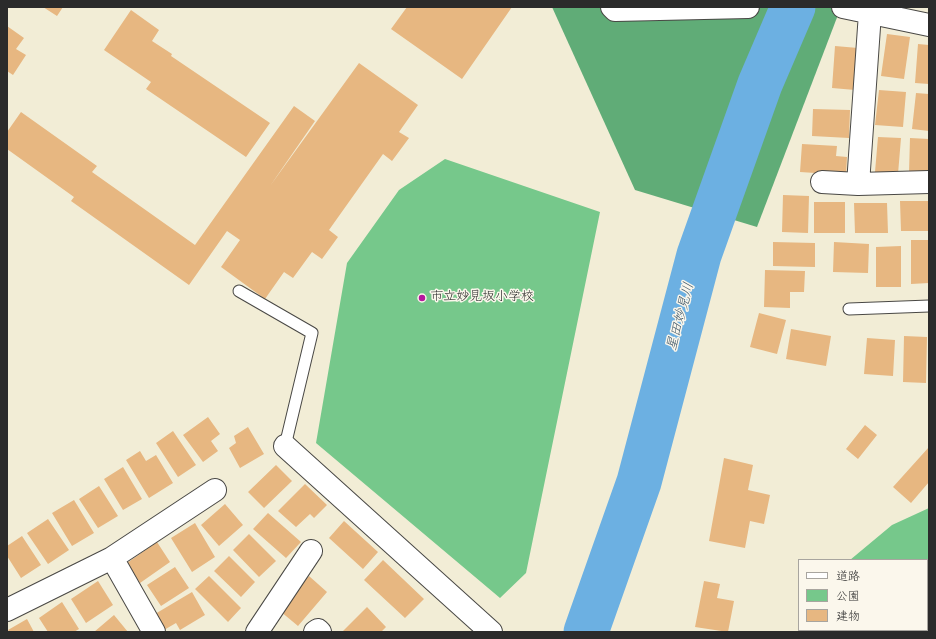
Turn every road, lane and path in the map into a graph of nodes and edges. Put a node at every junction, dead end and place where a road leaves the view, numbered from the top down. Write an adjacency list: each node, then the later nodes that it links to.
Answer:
1 (612, 7): 2 (street)
2 (748, 7)
3 (843, 7): 4 (street)
4 (870, 13): 5 (street); 8 (street)
5 (927, 19)
6 (822, 182): 8 (street)
7 (929, 182): 8 (street)
8 (858, 184)
9 (238, 291): 12 (lane)
10 (929, 306): 11 (lane)
11 (848, 309)
12 (285, 446): 21 (street)
13 (215, 490): 15 (street)
14 (311, 551): 18 (street)
15 (112, 558): 16 (street); 17 (street)
16 (7, 610)
17 (154, 632)
18 (256, 632)
19 (315, 632): 20 (street)
20 (320, 632)
21 (491, 632)

